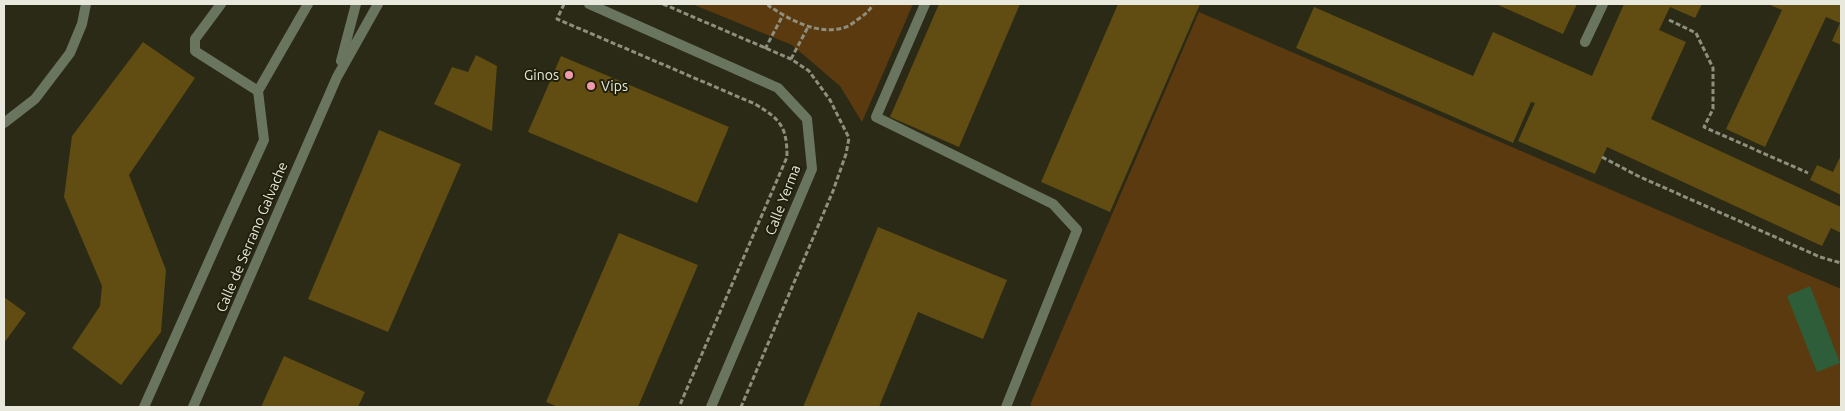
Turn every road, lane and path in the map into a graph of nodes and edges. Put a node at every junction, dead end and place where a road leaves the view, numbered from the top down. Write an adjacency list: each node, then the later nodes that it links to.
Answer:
1 (86, 4): 21 (street)
2 (221, 4): 20 (street)
3 (308, 4): 20 (street)
4 (356, 4): 19 (street, Calle de Serrano Galvache)
5 (378, 4): 19 (street, Calle de Serrano Galvache)
6 (564, 4): 27 (path)
7 (589, 4): 28 (street, Calle Yerma)
8 (664, 4): 17 (path)
9 (768, 4): 13 (path)
10 (873, 4): 15 (path)
11 (924, 4): 30 (street)
12 (1603, 4): 16 (street)
13 (782, 15): 15 (path); 17 (path)
14 (1669, 20): 23 (path)
15 (808, 26): 18 (path)
16 (1585, 42)
17 (765, 49): 18 (path)
18 (791, 59): 29 (path)
19 (337, 77): 26 (street, Calle de Serrano Galvache)
20 (258, 91): 25 (street)
21 (4, 123)
22 (1602, 157): 24 (path)
23 (1808, 173)
24 (1841, 263)
25 (144, 407)
26 (193, 407)
27 (679, 407)
28 (711, 407)
29 (741, 407)
30 (1006, 407)

